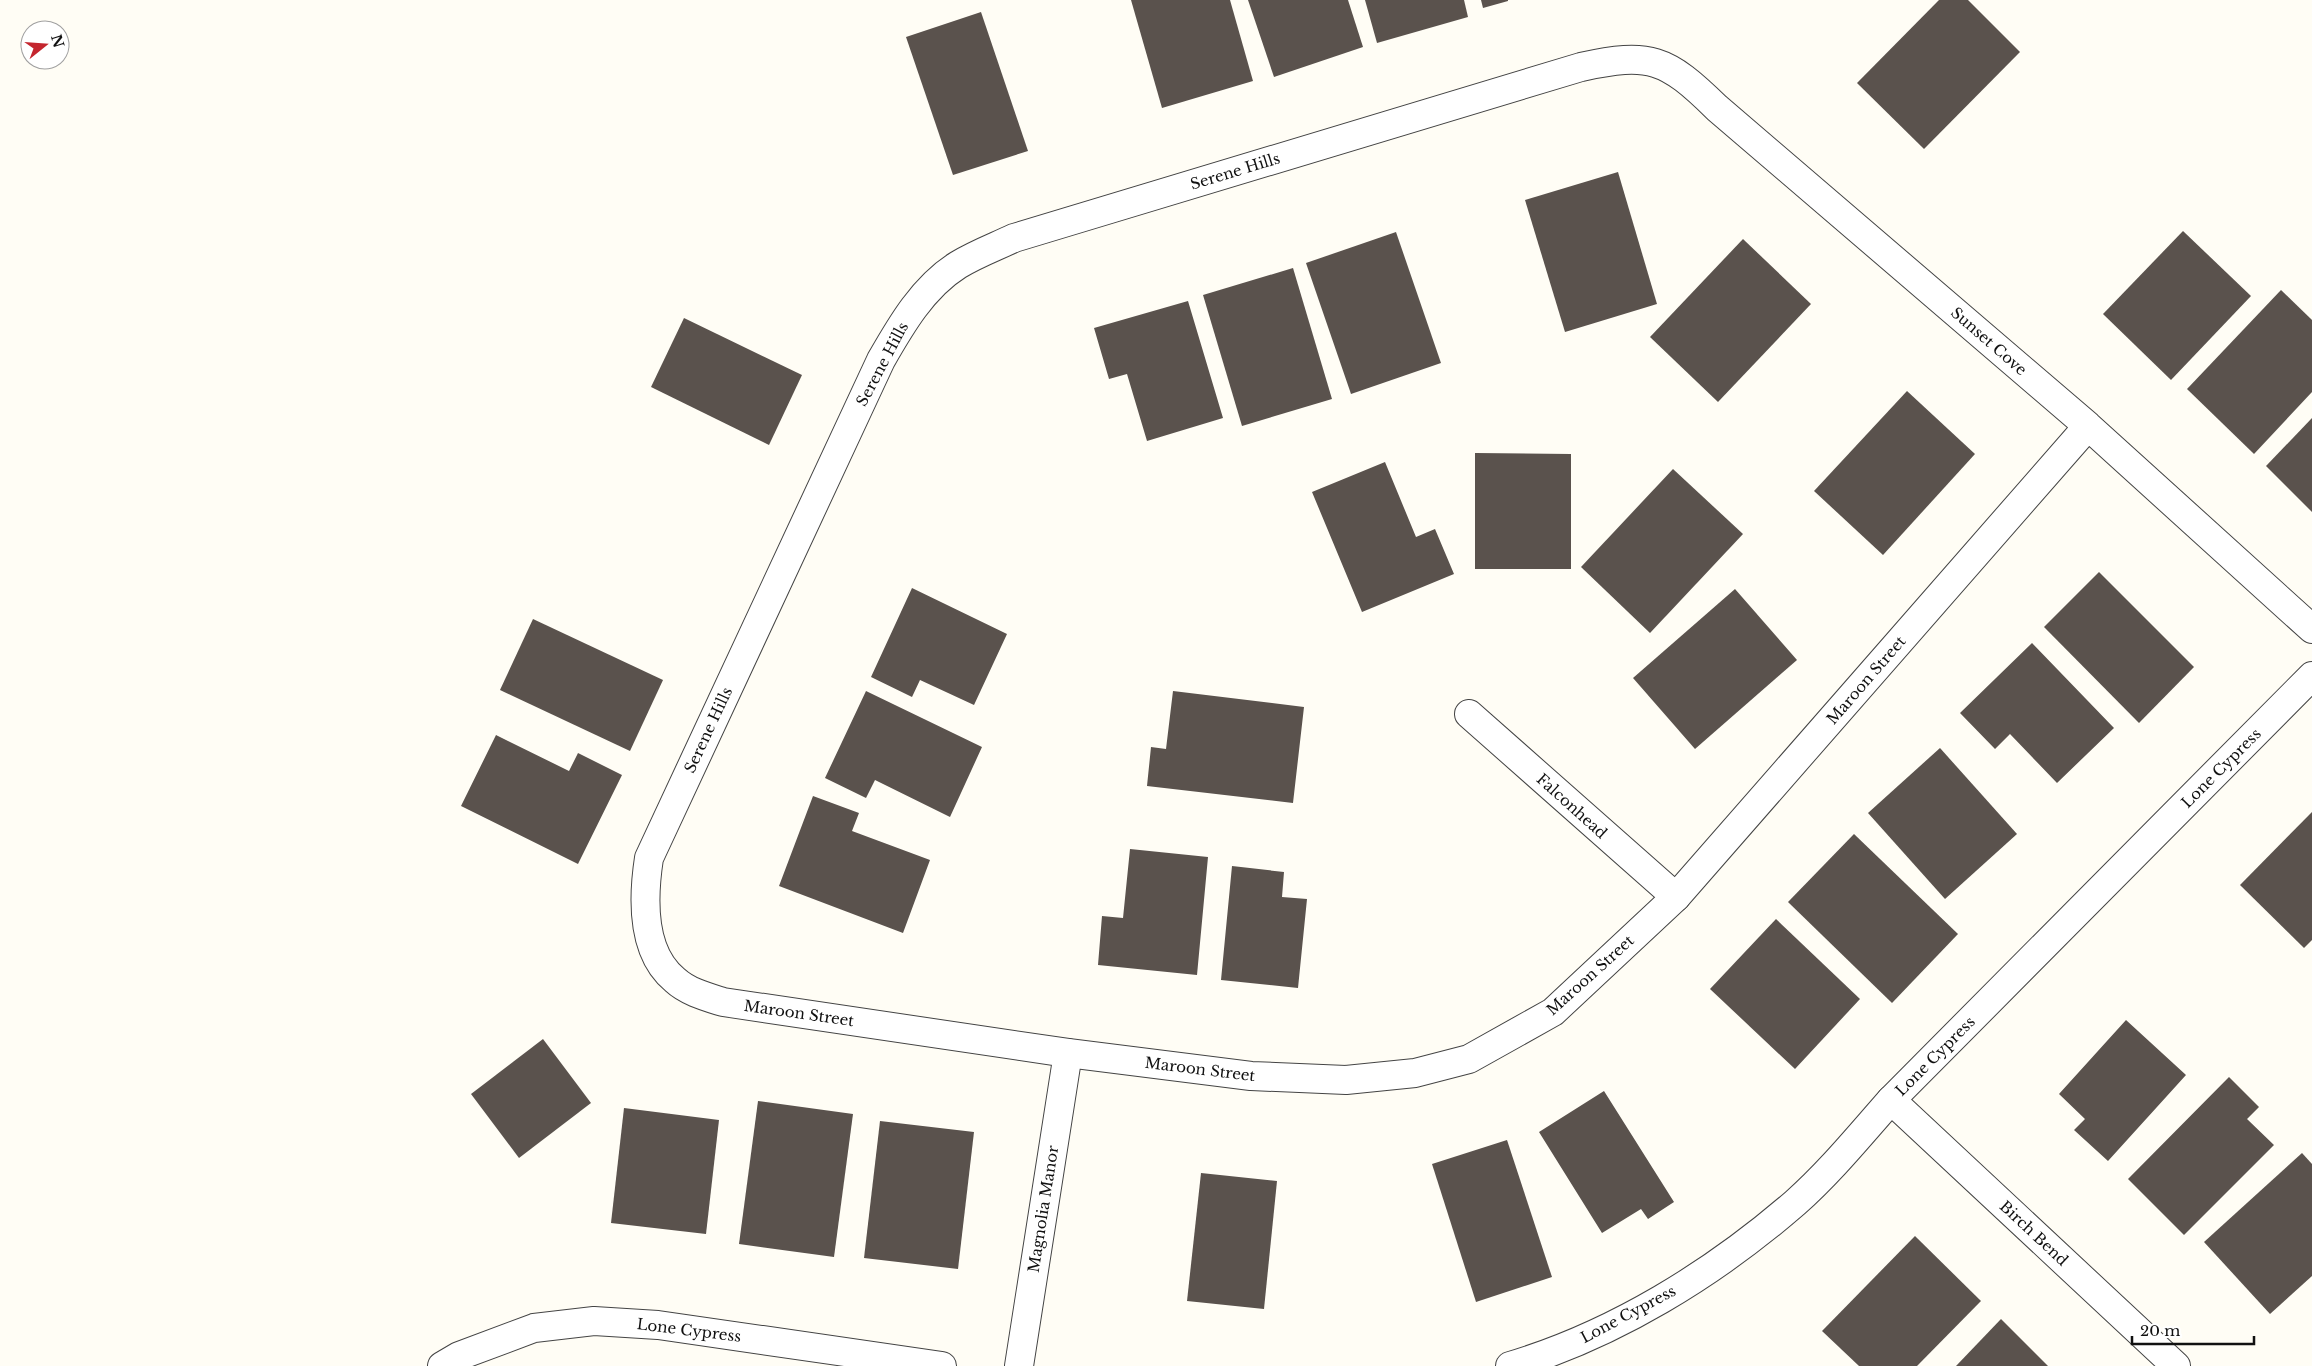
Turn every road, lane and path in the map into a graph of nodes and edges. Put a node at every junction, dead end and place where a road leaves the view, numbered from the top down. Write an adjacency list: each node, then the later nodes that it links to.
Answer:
1 (1658, 62): 2 (street, Sunset Cove); 7 (street, Serene Hills)
2 (2088, 426): 3 (street, Sunset Cove); 6 (street, Maroon Street)
3 (2312, 629)
4 (2312, 676): 9 (street, Lone Cypress)
5 (1469, 714): 6 (street, Falconhead)
6 (1676, 897): 8 (street, Maroon Street)
7 (657, 959): 8 (street, Maroon Street)
8 (1068, 1053): 13 (street, Magnolia Manor)
9 (1891, 1100): 10 (street, Lone Cypress); 14 (street, Birch Bend)
10 (1514, 1365)
11 (442, 1366): 12 (street, Lone Cypress)
12 (942, 1366)
13 (1019, 1366)
14 (2176, 1366)

